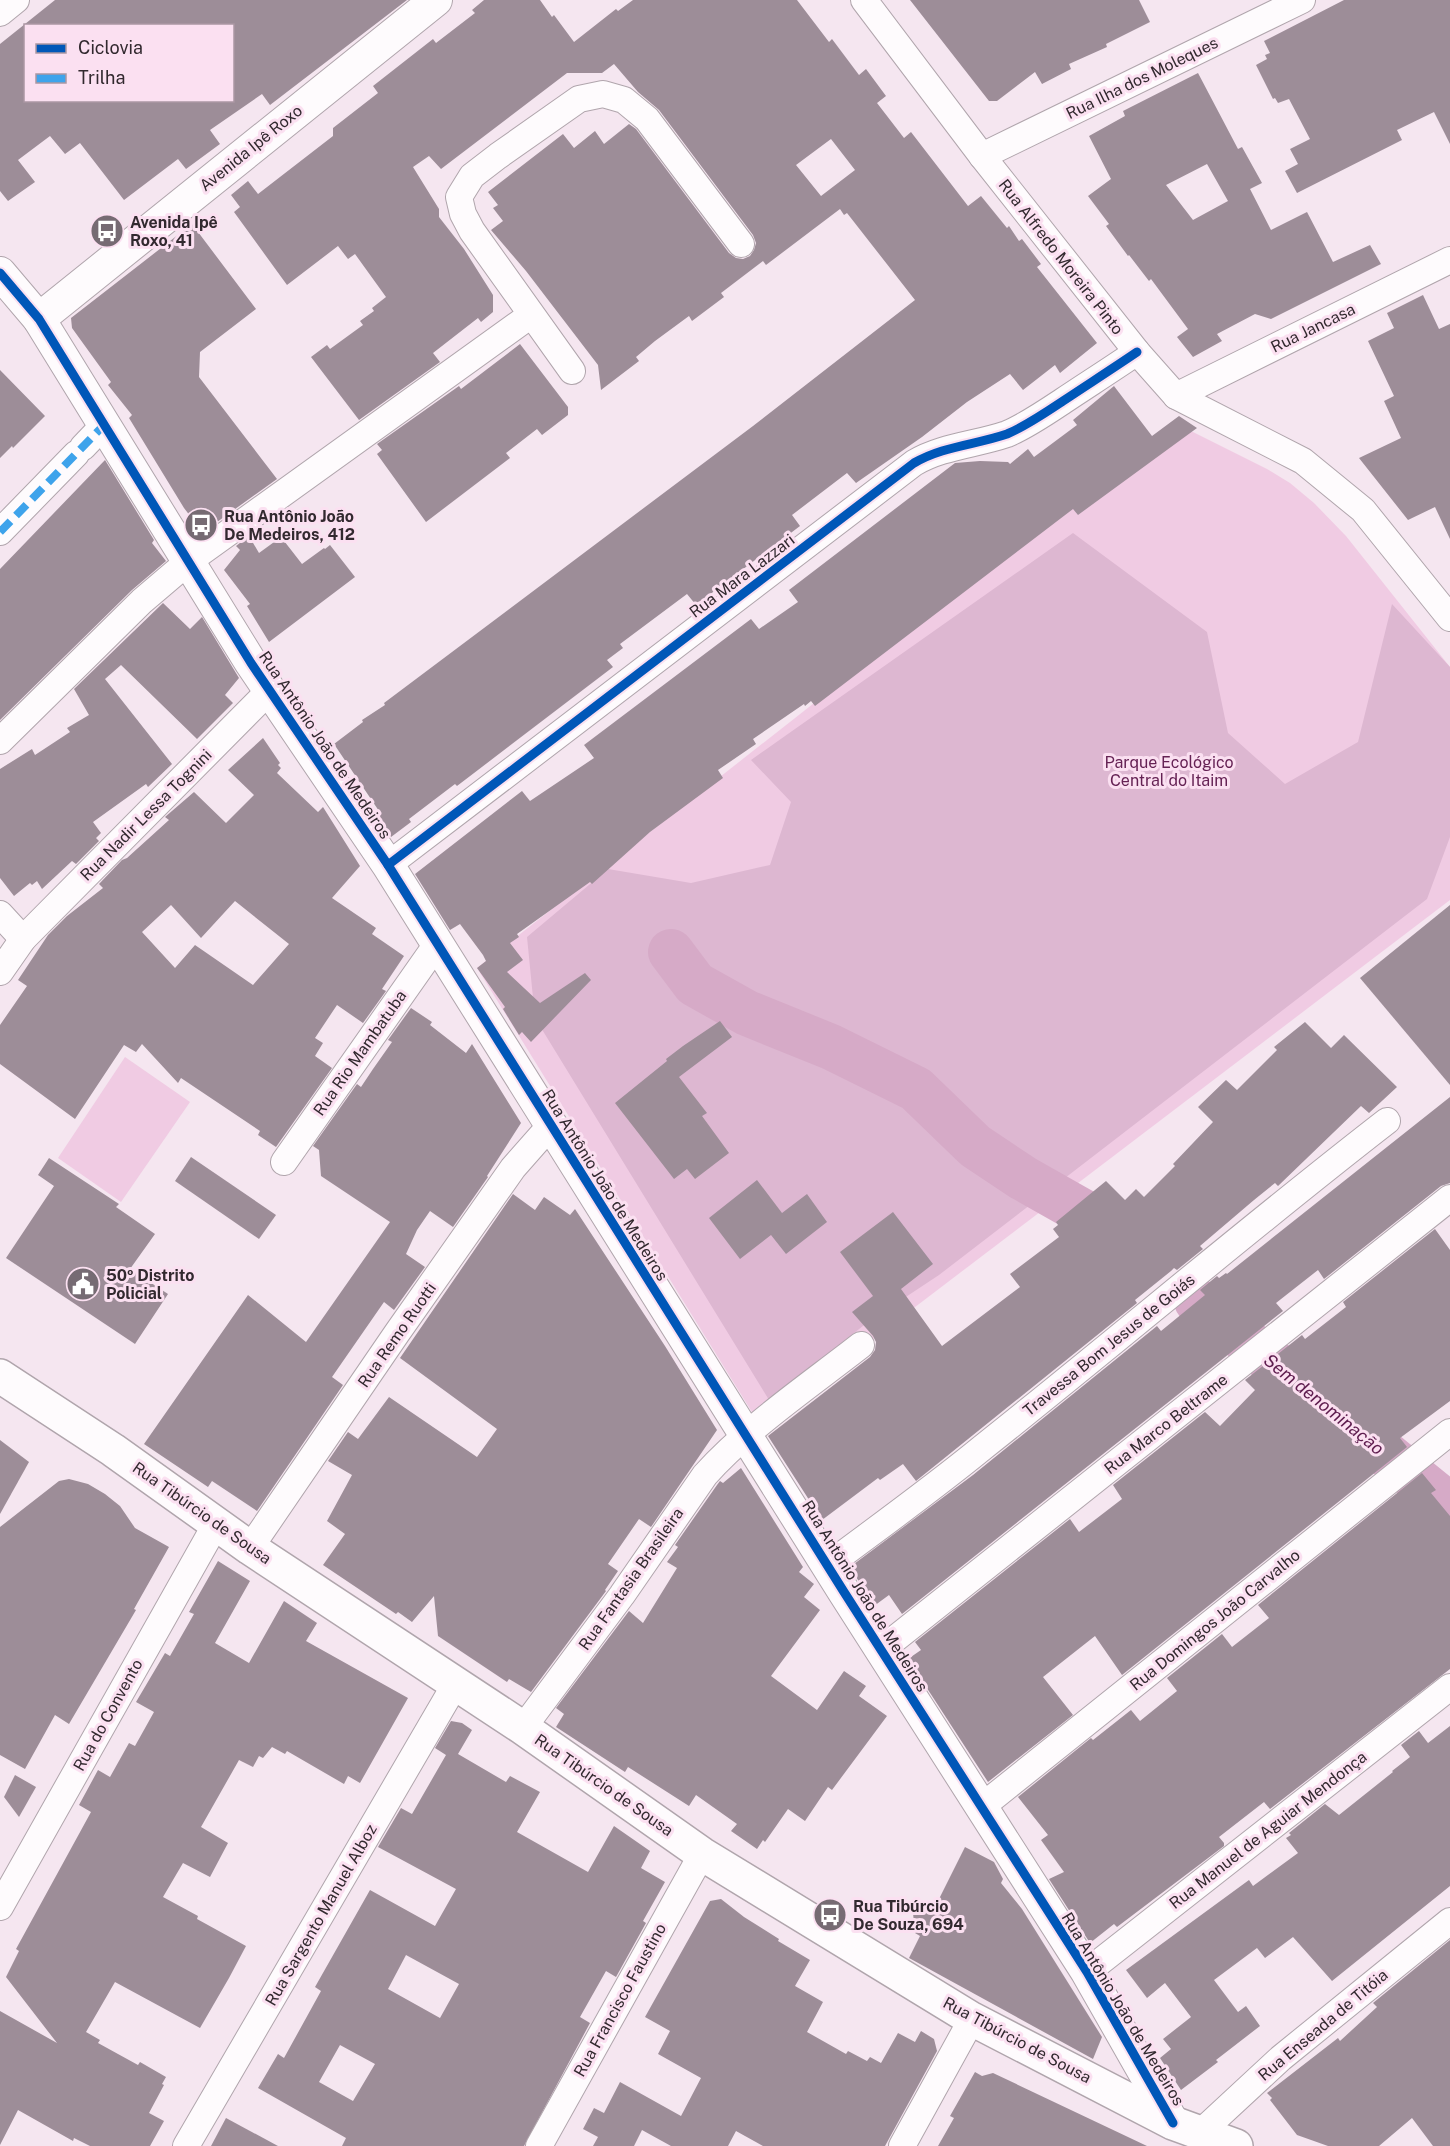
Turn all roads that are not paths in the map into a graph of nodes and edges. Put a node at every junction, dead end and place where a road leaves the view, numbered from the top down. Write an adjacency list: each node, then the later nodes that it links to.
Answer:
1 (16, 0): 5 (street)
2 (436, 0): 11 (street, Avenida Ipê Roxo)
3 (864, 0): 6 (street, Rua Alfredo Moreira Pinto)
4 (1302, 0): 6 (street, Rua Ilha dos Moleques)
5 (0, 13)
6 (981, 156): 12 (street, Rua Alfredo Moreira Pinto)
7 (741, 244): 10 (street)
8 (1450, 260): 14 (street, Rua Jancasa)
9 (0, 273): 11 (street, Rua Antônio João de Medeiros)
10 (531, 315): 13 (street); 17 (street)
11 (39, 319): 15 (street, Rua Antônio João de Medeiros)
12 (1137, 352): 14 (street, Rua Alfredo Moreira Pinto); 21 (street, Rua Mara Lazzari)
13 (572, 371)
14 (1176, 396): 18 (street, Rua Alfredo Moreira Pinto)
15 (105, 424): 16 (street); 17 (street, Rua Antônio João de Medeiros)
16 (2, 526)
17 (189, 561): 19 (street, Rua Antônio João de Medeiros); 20 (street)
18 (1450, 618)
19 (269, 691): 21 (street, Rua Antônio João de Medeiros); 23 (street, Rua Nadir Lessa Tognini)
20 (0, 741)
21 (388, 866): 24 (street, Rua Antônio João de Medeiros)
22 (0, 914): 23 (street)
23 (23, 939): 25 (street, Rua Nadir Lessa Tognini)
24 (436, 944): 27 (street, Rua Antônio João de Medeiros); 28 (street, Rua Rio Mambatuba)
25 (0, 972)
26 (1387, 1121): 36 (street, Travessa Bom Jesus de Goiás)
27 (550, 1126): 33 (street, Rua Antônio João de Medeiros); 35 (street, Rua Remo Ruotti)
28 (284, 1162)
29 (1450, 1198): 37 (street, Rua Marco Beltrame)
30 (861, 1345): 33 (street, Rua Fantasia Brasileira)
31 (0, 1376): 34 (main road, Rua Tibúrcio de Sousa)
32 (1450, 1432): 41 (street, Rua Domingos João Carvalho)
33 (746, 1436): 36 (street, Rua Antônio João de Medeiros); 40 (street, Rua Fantasia Brasileira)
34 (216, 1524): 35 (main road, Rua Tibúrcio de Sousa); 43 (street, Rua do Convento)
35 (250, 1548): 38 (main road, Rua Tibúrcio de Sousa)
36 (827, 1566): 37 (street, Rua Antônio João de Medeiros)
37 (881, 1650): 41 (street, Rua Antônio João de Medeiros)
38 (456, 1683): 40 (main road, Rua Tibúrcio de Sousa); 48 (street, Rua Sargento Manuel Alboz)
39 (1450, 1687): 45 (street, Rua Manuel de Aguiar Mendonça)
40 (523, 1728): 42 (main road, Rua Tibúrcio de Sousa)
41 (980, 1808): 45 (street, Rua Antônio João de Medeiros)
42 (702, 1854): 46 (main road, Rua Tibúrcio de Sousa); 49 (street, Rua Francisco Faustino)
43 (0, 1906)
44 (1450, 1921): 47 (street, Rua Enseada de Titóia)
45 (1087, 1972): 47 (street, Rua Antônio João de Medeiros)
46 (972, 2019): 47 (main road, Rua Tibúrcio de Sousa); 50 (street)
47 (1187, 2128): 51 (main road, Rua Tibúrcio de Sousa)
48 (186, 2146)
49 (539, 2146)
50 (903, 2146)
51 (1236, 2146)

